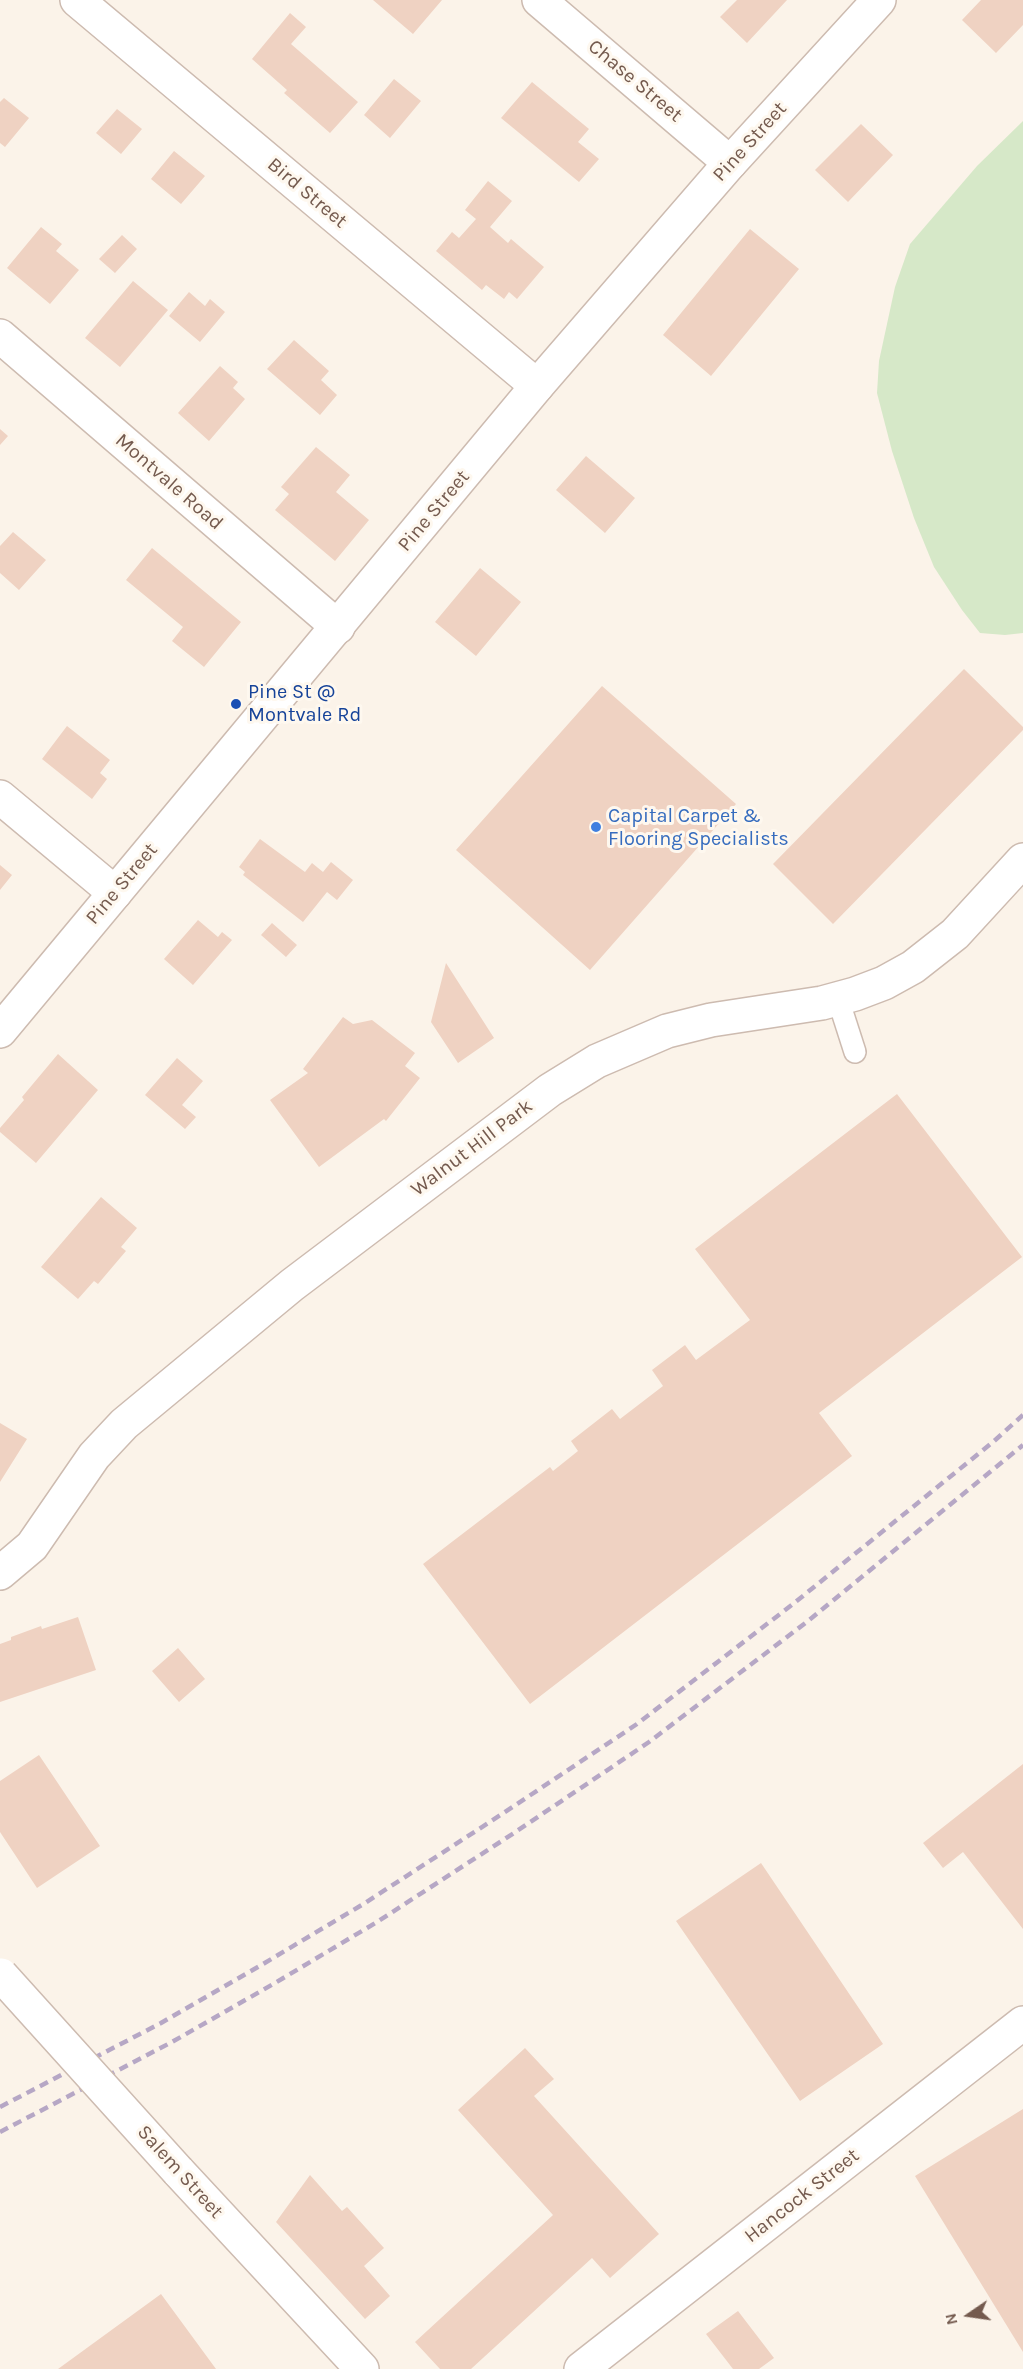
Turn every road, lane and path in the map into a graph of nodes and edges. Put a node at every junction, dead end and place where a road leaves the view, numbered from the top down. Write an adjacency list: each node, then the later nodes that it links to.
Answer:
1 (77, 0): 6 (street, Bird Street)
2 (539, 0): 4 (street, Chase Street)
3 (879, 0): 4 (street, Pine Street)
4 (730, 163): 6 (street, Pine Street)
5 (0, 336): 7 (street, Montvale Road)
6 (537, 386): 7 (street, Pine Street)
7 (338, 627): 10 (street, Pine Street)
8 (0, 797): 10 (street)
9 (1023, 860): 11 (street, Walnut Hill Park)
10 (114, 892): 12 (street, Pine Street)
11 (838, 999): 13 (lane); 14 (street, Walnut Hill Park)
12 (0, 1031)
13 (855, 1052)
14 (0, 1573)
15 (1, 1975): 17 (street, Salem Street, bridge)
16 (1023, 2023): 18 (street, Hancock Street)
17 (362, 2369)
18 (581, 2369)

